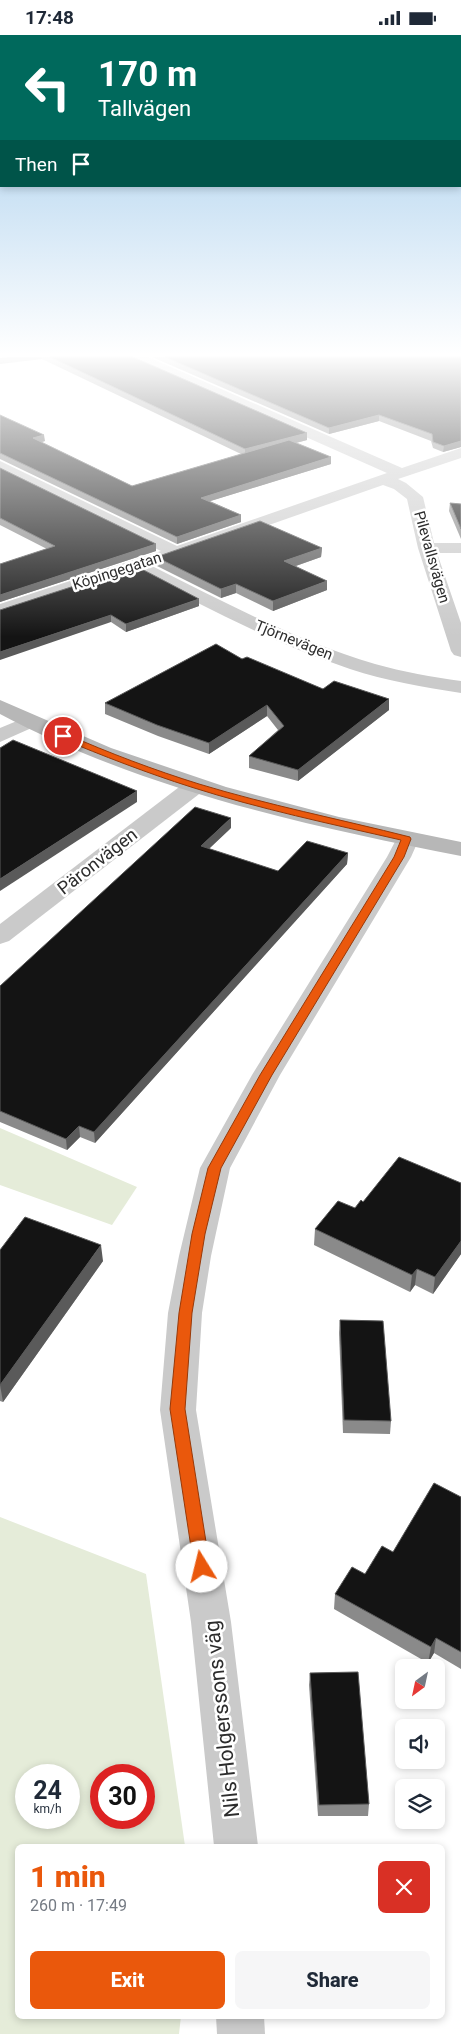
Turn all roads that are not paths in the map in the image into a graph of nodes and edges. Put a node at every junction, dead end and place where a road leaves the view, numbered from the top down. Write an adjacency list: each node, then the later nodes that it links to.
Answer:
1 (349, 450): 4 (street)
2 (461, 453): 4 (street, Köpingegatan)
3 (0, 466): 8 (street)
4 (401, 473): 5 (street, Köpingegatan)
5 (383, 479): 6 (street, Pilevallsvägen); 8 (street, Köpingegatan)
6 (427, 548): 7 (street); 11 (street, Pilevallsvägen)
7 (461, 548)
8 (176, 552): 9 (street, Köpingegatan)
9 (137, 565): 10 (street, Köpingegatan); 12 (street, Tjörnevägen)
10 (0, 610)
11 (461, 651)
12 (461, 687)
13 (0, 706): 14 (street)
14 (29, 722): 15 (street); 16 (street)
15 (0, 736)
16 (195, 785): 17 (street); 19 (street, Päronvägen)
17 (406, 839): 18 (street); 20 (street, Nils Holgerssons väg)
18 (461, 849)
19 (0, 936)
20 (236, 1844)
21 (240, 2019): 22 (street)
22 (241, 2034)

